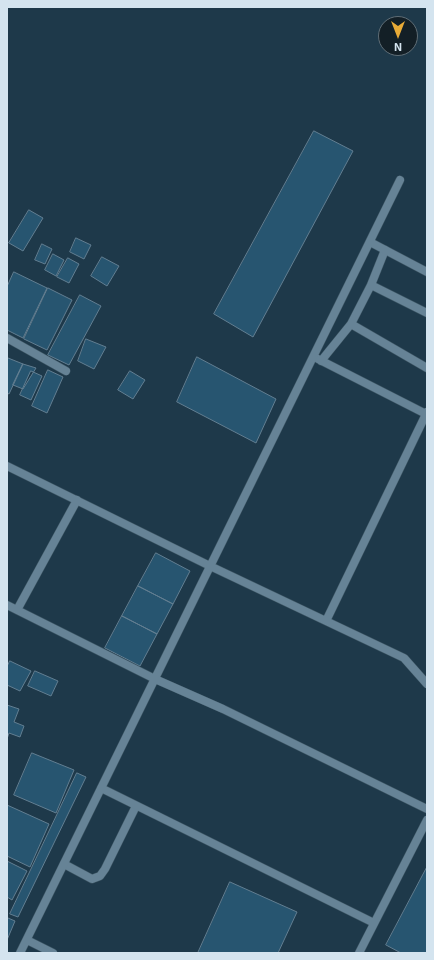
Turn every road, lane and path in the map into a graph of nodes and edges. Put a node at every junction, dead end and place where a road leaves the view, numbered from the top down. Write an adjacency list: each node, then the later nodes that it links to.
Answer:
1 (400, 180): 2 (street)
2 (370, 242): 3 (street); 9 (street)
3 (385, 250): 4 (street); 5 (street)
4 (427, 272)
5 (371, 286): 6 (street); 7 (street)
6 (427, 313)
7 (351, 324): 10 (street); 11 (street)
8 (7, 338): 12 (street)
9 (313, 357): 10 (street); 16 (street)
10 (321, 361): 13 (street)
11 (427, 368)
12 (66, 371)
13 (426, 413): 19 (street)
14 (7, 466): 15 (street)
15 (77, 500): 16 (street); 18 (street)
16 (210, 566): 19 (street); 20 (street)
17 (7, 604): 18 (street)
18 (17, 610): 20 (street)
19 (326, 621): 21 (street)
20 (155, 679): 22 (street); 24 (street)
21 (427, 684)
22 (101, 788): 23 (street); 26 (street)
23 (136, 806): 26 (street); 27 (street)
24 (427, 809)
25 (427, 820): 27 (street)
26 (64, 864): 28 (street)
27 (374, 923): 31 (street)
28 (27, 940): 29 (street); 30 (street)
29 (20, 953)
30 (53, 953)
31 (359, 953)

